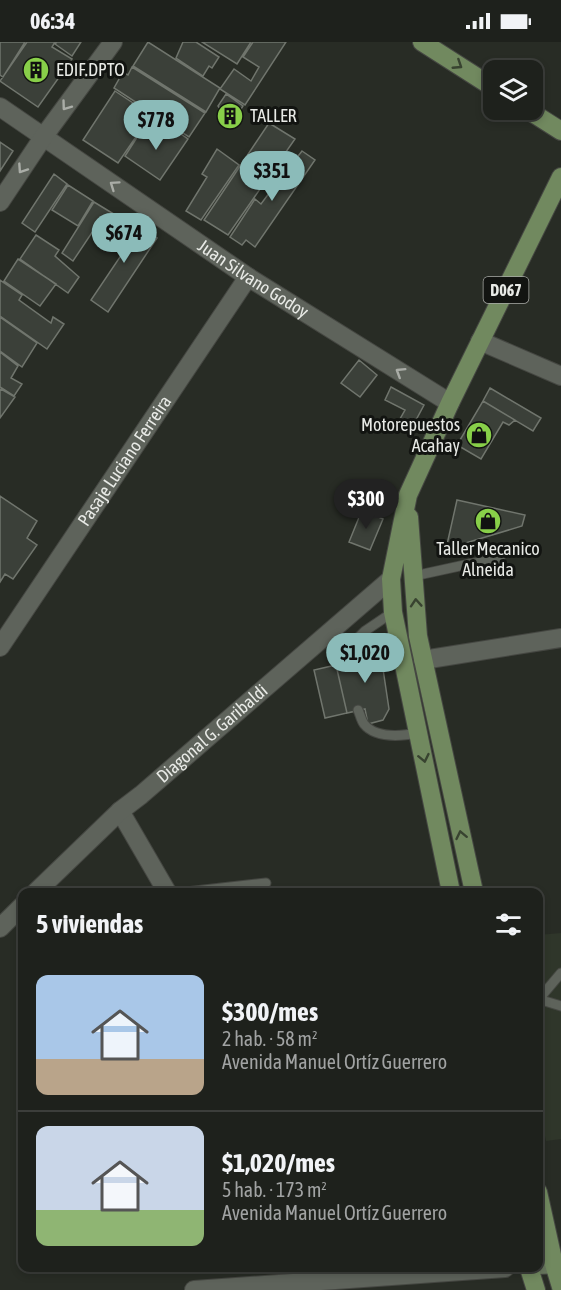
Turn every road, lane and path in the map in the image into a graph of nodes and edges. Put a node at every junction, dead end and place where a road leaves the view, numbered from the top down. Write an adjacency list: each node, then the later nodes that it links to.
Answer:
1 (113, 42): 7 (street, one-way to 7)
2 (422, 42): 3 (main road, one-way to 3)
3 (483, 81)
4 (0, 107): 7 (street, Juan Silvano Godoy)
5 (543, 120): 6 (main road)
6 (561, 131)
7 (44, 136): 9 (street, one-way to 9); 10 (street, Juan Silvano Godoy, one-way to 7)
8 (561, 177): 11 (main road, D067)
9 (0, 202)
10 (248, 277): 13 (street, Juan Silvano Godoy, one-way to 10); 21 (street, Pasaje Luciano Ferreira)
11 (480, 341): 12 (street); 13 (main road, D067)
12 (561, 376)
13 (450, 403): 14 (main road, D067)
14 (408, 495): 16 (main road, D067); 17 (main road, D067)
15 (500, 559): 16 (lane)
16 (414, 576): 22 (main road, D067, one-way to 16)
17 (391, 579): 18 (main road, D067); 19 (street, Diagonal G. Garibaldi)
18 (393, 612): 19 (lane); 25 (main road, D067)
19 (361, 620): 23 (lane); 26 (street, Diagonal G. Garibaldi)
20 (561, 638): 22 (street)
21 (0, 647)
22 (423, 660): 32 (main road, D067, one-way to 22)
23 (347, 662)
24 (358, 711): 25 (lane)
25 (418, 733): 31 (main road, D067, one-way to 31)
26 (120, 811): 28 (street, Diagonal G. Garibaldi); 29 (street)
27 (266, 883): 30 (lane)
28 (40, 888)
29 (165, 888)
30 (222, 888)
31 (450, 888)
32 (473, 888)
33 (18, 910): 34 (street)
34 (0, 928)
35 (561, 972): 36 (lane)
36 (543, 994)
37 (543, 1000): 38 (lane)
38 (561, 1006)
39 (543, 1220): 40 (main road)
40 (551, 1264): 44 (main road)
41 (461, 1272): 43 (street)
42 (530, 1272): 46 (main road)
43 (306, 1286): 45 (street)
44 (561, 1287)
45 (194, 1290)
46 (536, 1290)

